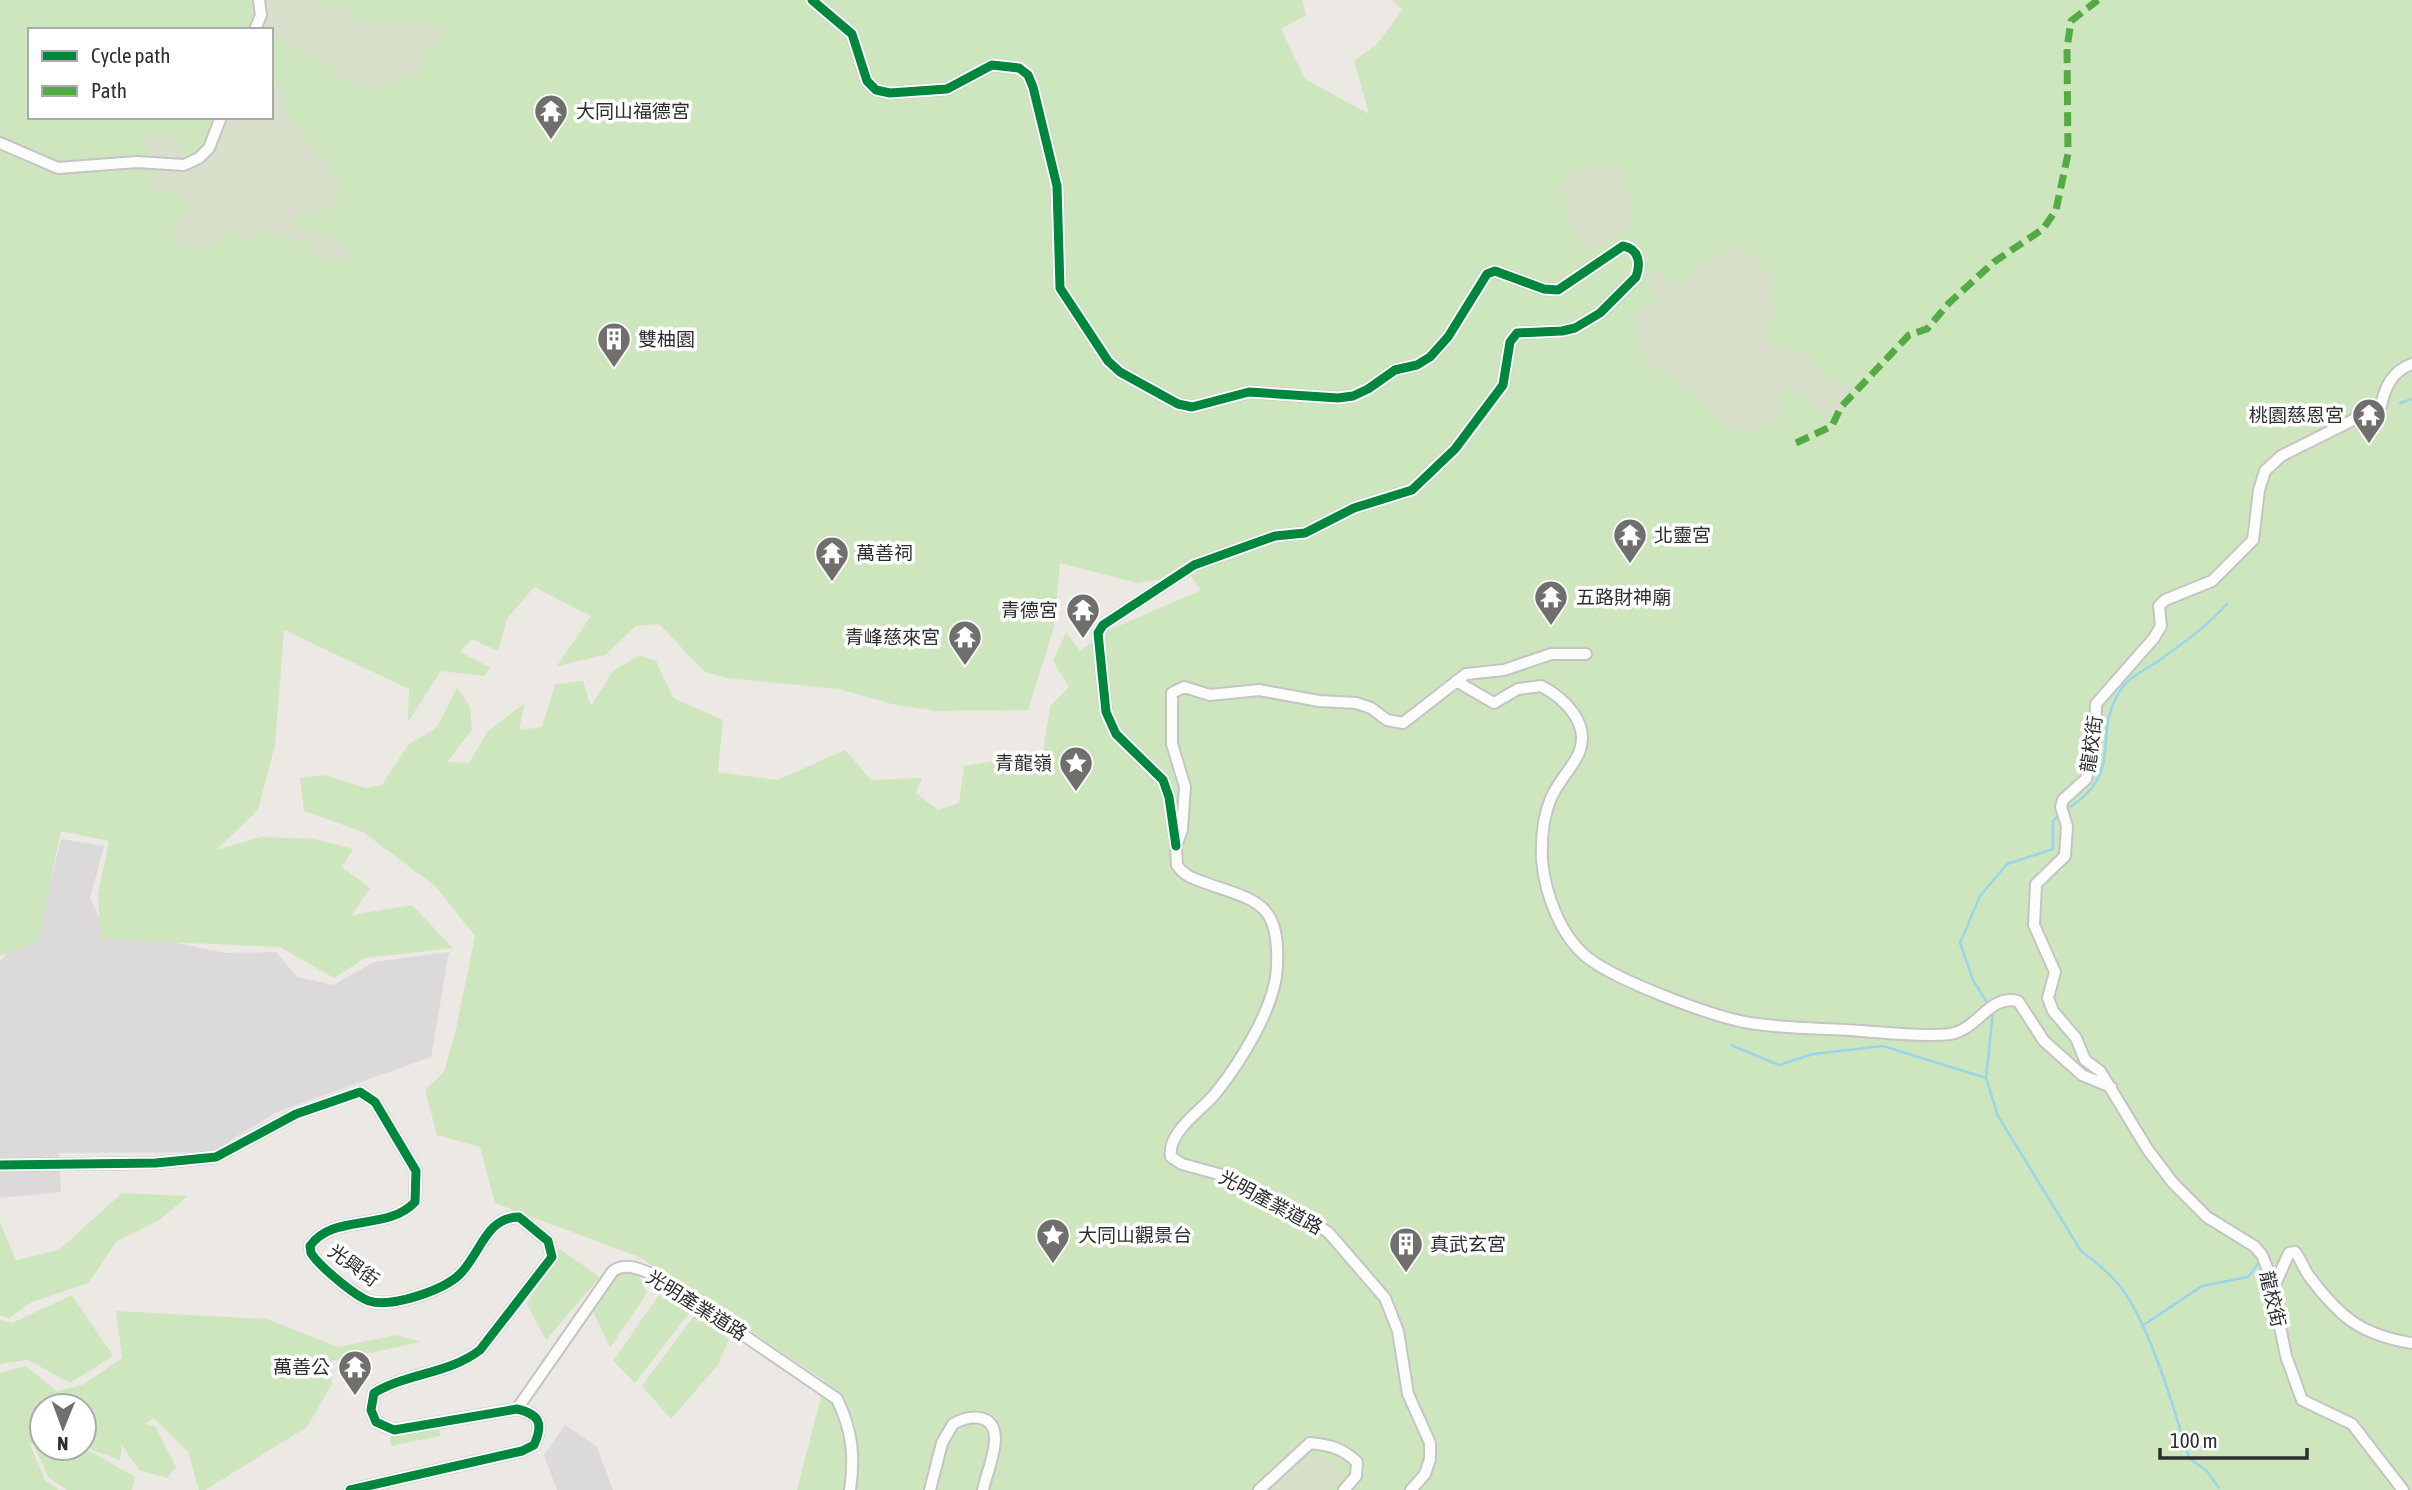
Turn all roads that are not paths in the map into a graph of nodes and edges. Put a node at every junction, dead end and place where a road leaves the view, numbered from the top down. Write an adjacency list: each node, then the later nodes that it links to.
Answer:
1 (259, 0): 3 (street)
2 (812, 0): 9 (street)
3 (256, 28)
4 (220, 119): 5 (street)
5 (0, 143)
6 (2412, 364): 10 (street, 龍校街)
7 (1586, 654): 8 (street)
8 (1456, 681): 9 (street); 10 (street)
9 (1177, 846): 21 (street, 光明產業道路)
10 (2111, 1087): 12 (street, 龍校街)
11 (0, 1165): 14 (street, 光興街)
12 (2272, 1291): 13 (street); 22 (street, 龍校街)
13 (2412, 1343)
14 (517, 1409): 15 (street); 16 (street, 光明產業道路)
15 (350, 1490)
16 (850, 1490)
17 (930, 1490): 18 (street)
18 (983, 1490)
19 (1259, 1490): 20 (street)
20 (1344, 1490)
21 (1411, 1490)
22 (2403, 1490)

